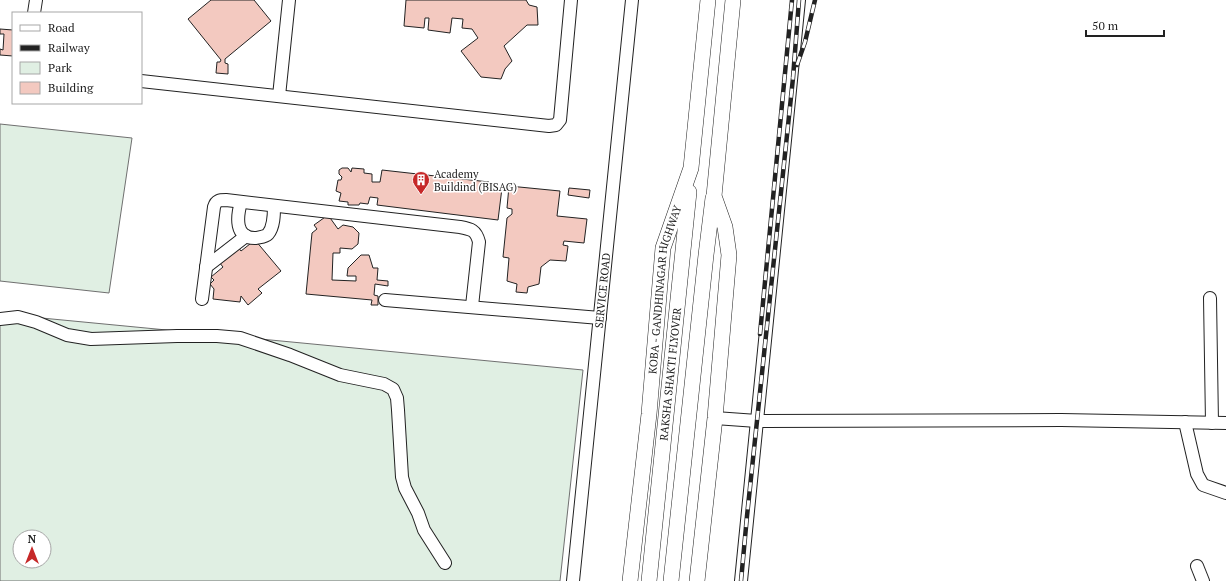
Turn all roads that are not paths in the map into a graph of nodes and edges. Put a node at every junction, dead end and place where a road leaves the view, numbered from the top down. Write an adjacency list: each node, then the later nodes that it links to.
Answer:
1 (36, 0): 8 (street)
2 (288, 0): 10 (street)
3 (572, 0): 10 (street)
4 (632, 0): 21 (street, SERVICE ROAD)
5 (708, 0): 11 (main road, KOBA - GANDHINAGAR HIGHWAY)
6 (733, 0): 12 (main road)
7 (799, 0): 24 (street)
8 (34, 12)
9 (142, 81): 10 (street)
10 (279, 96)
11 (691, 168): 32 (main road, KOBA - GANDHINAGAR HIGHWAY); 33 (main road, RAKSHA SHAKTI FLYOVER)
12 (714, 196): 23 (main road); 34 (main road, RAKSHA SHAKTI FLYOVER)
13 (241, 202): 14 (street); 15 (street); 16 (street)
14 (274, 206): 15 (street); 20 (street)
15 (246, 236): 16 (street)
16 (206, 267): 18 (street)
17 (1210, 298): 26 (street)
18 (202, 299)
19 (384, 300): 20 (street)
20 (472, 306): 21 (street)
21 (600, 318): 31 (street, SERVICE ROAD)
22 (0, 319): 29 (street)
23 (715, 418): 24 (street); 35 (main road)
24 (757, 421): 25 (street); 36 (street)
25 (1185, 422): 26 (street); 28 (street)
26 (1212, 423): 27 (street)
27 (1226, 423)
28 (1226, 493)
29 (445, 563)
30 (1197, 566): 37 (street)
31 (574, 581)
32 (630, 581)
33 (649, 581)
34 (671, 581)
35 (697, 581)
36 (741, 581)
37 (1203, 581)

